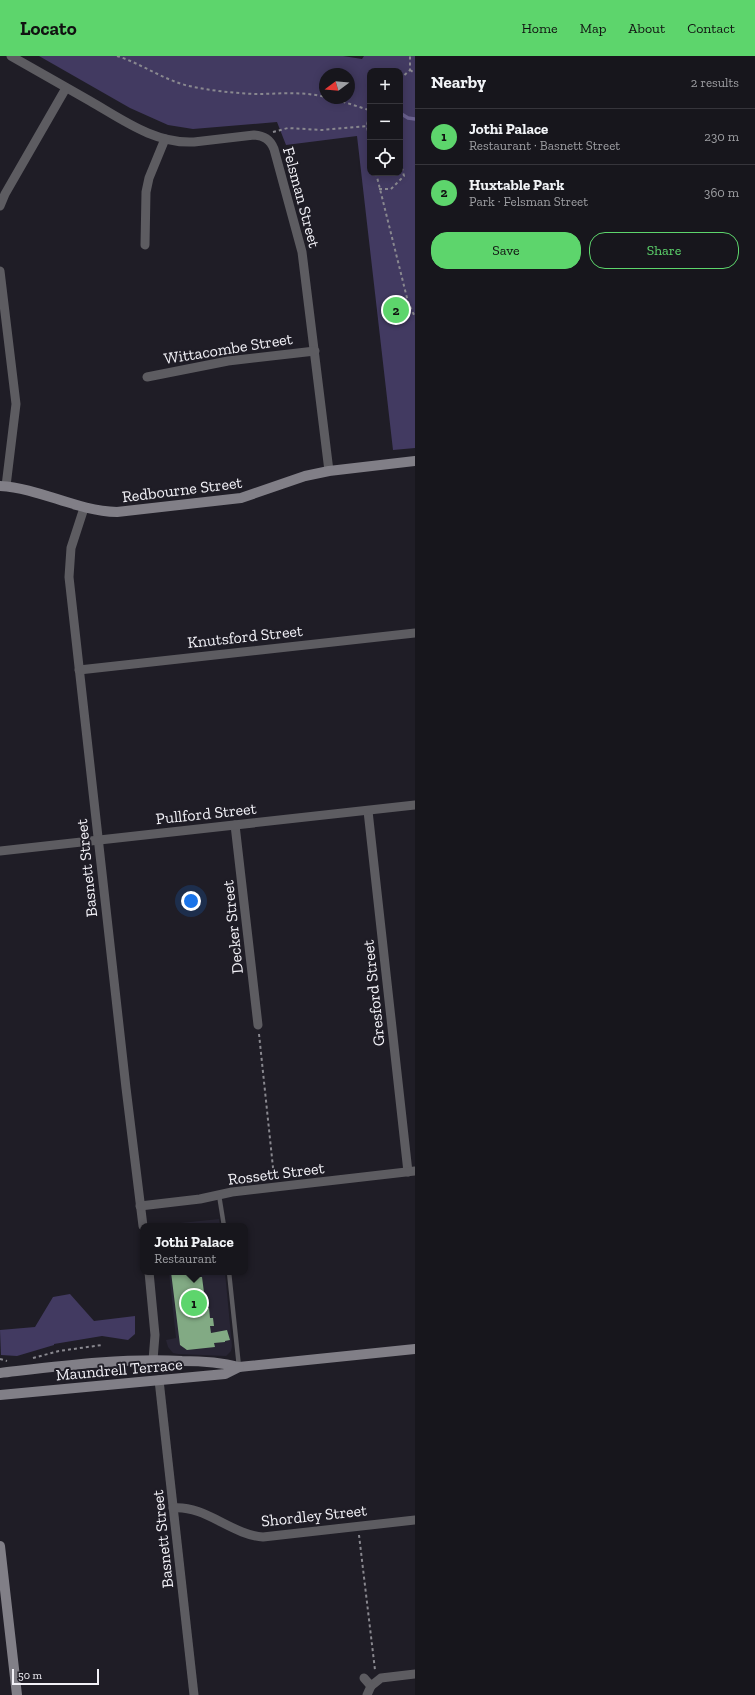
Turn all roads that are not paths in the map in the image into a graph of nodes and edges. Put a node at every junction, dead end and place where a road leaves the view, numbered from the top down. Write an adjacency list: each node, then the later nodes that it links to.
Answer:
1 (10, 56): 2 (street, Felsman Street)
2 (66, 88): 3 (street, Felsman Street); 4 (street)
3 (165, 140): 6 (street); 8 (street, Felsman Street)
4 (3, 193): 5 (street)
5 (0, 206)
6 (145, 246)
7 (0, 271): 12 (street)
8 (315, 351): 9 (street, Wittacombe Street); 11 (street, Felsman Street)
9 (147, 377)
10 (415, 461): 11 (main road, Redbourne Street)
11 (329, 471): 13 (main road, Redbourne Street)
12 (3, 486): 13 (main road, Redbourne Street)
13 (84, 508): 15 (street, Basnett Street)
14 (415, 633): 15 (street, Knutsford Street)
15 (79, 670): 19 (street, Basnett Street)
16 (415, 805): 17 (street, Pullford Street)
17 (368, 810): 18 (street, Pullford Street); 22 (street, Gresford Street)
18 (235, 826): 19 (street, Pullford Street); 21 (street, Decker Street)
19 (98, 840): 20 (street, Pullford Street); 24 (street, Basnett Street)
20 (0, 851)
21 (258, 1025)
22 (412, 1172): 23 (street, Rossett Street)
23 (218, 1195): 24 (street, Rossett Street); 26 (lane)
24 (140, 1206): 25 (street, Basnett Street)
25 (143, 1223)
26 (223, 1223)
27 (149, 1275): 30 (street)
28 (230, 1275): 31 (lane)
29 (415, 1349): 31 (main road, Maundrell Terrace)
30 (153, 1360): 31 (main road, Maundrell Terrace); 32 (main road, Maundrell Terrace)
31 (239, 1367): 33 (main road, Maundrell Terrace)
32 (0, 1373)
33 (159, 1380): 34 (main road, Maundrell Terrace); 35 (street, Basnett Street)
34 (0, 1395)
35 (173, 1508): 36 (street, Shordley Street); 42 (street, Basnett Street)
36 (415, 1520)
37 (0, 1546): 41 (main road)
38 (415, 1674): 40 (street)
39 (364, 1678): 40 (street)
40 (374, 1683): 43 (street)
41 (16, 1695)
42 (194, 1695)
43 (367, 1695)

